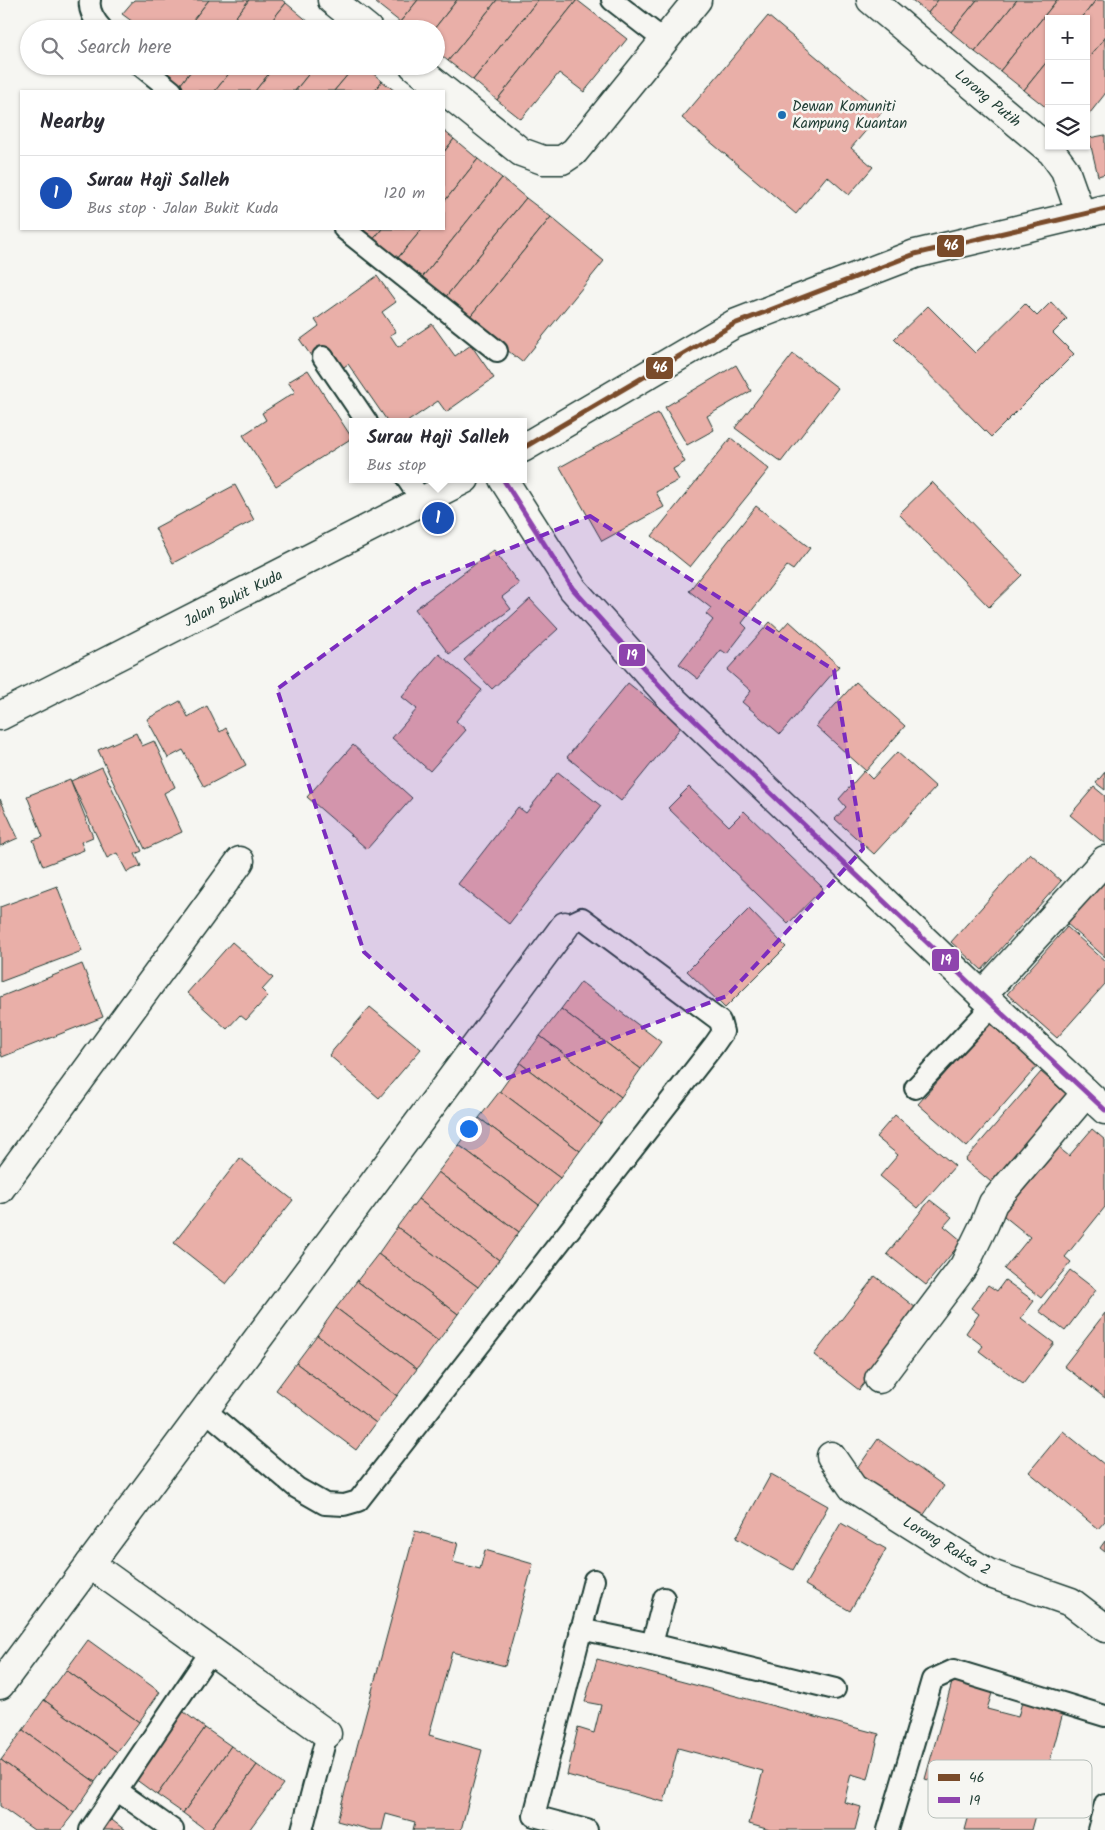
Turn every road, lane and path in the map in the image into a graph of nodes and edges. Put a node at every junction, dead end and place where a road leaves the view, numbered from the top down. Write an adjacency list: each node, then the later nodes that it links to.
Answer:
1 (90, 0): 6 (lane)
2 (332, 0): 7 (street)
3 (612, 0): 8 (lane)
4 (697, 0): 8 (street)
5 (871, 0): 14 (street, Lorong Putih)
6 (95, 20)
7 (357, 20)
8 (664, 41): 13 (street)
9 (152, 75): 11 (lane)
10 (425, 75): 12 (street)
11 (171, 90)
12 (444, 90)
13 (445, 91)
14 (1093, 212): 19 (street)
15 (345, 230): 16 (lane)
16 (497, 351)
17 (323, 357): 18 (lane)
18 (365, 418)
19 (527, 446)
20 (410, 483): 23 (lane)
21 (458, 483): 23 (street, Jalan Bukit Kuda)
22 (506, 483): 28 (street)
23 (422, 502): 24 (street, Jalan Bukit Kuda)
24 (0, 716)
25 (1105, 860): 28 (street)
26 (240, 861): 31 (street)
27 (565, 926): 33 (street); 33 (lane)
28 (988, 1000): 29 (lane); 30 (street)
29 (915, 1088)
30 (1096, 1101): 32 (street)
31 (0, 1189)
32 (879, 1379)
33 (205, 1410): 35 (street)
34 (831, 1456): 38 (street, Lorong Raksa 2)
35 (90, 1564): 41 (street); 42 (street)
36 (594, 1580): 39 (lane)
37 (664, 1598): 40 (lane)
38 (1105, 1628)
39 (580, 1629): 40 (lane); 48 (lane)
40 (652, 1644): 43 (lane)
41 (211, 1651): 45 (street); 46 (lane)
42 (0, 1685)
43 (835, 1689)
44 (1105, 1716): 53 (lane)
45 (328, 1734): 51 (lane)
46 (118, 1791): 49 (lane); 50 (lane)
47 (1105, 1804): 54 (lane)
48 (532, 1823): 52 (lane)
49 (90, 1830)
50 (173, 1830)
51 (302, 1830)
52 (587, 1830)
53 (888, 1830)
54 (1098, 1830)

